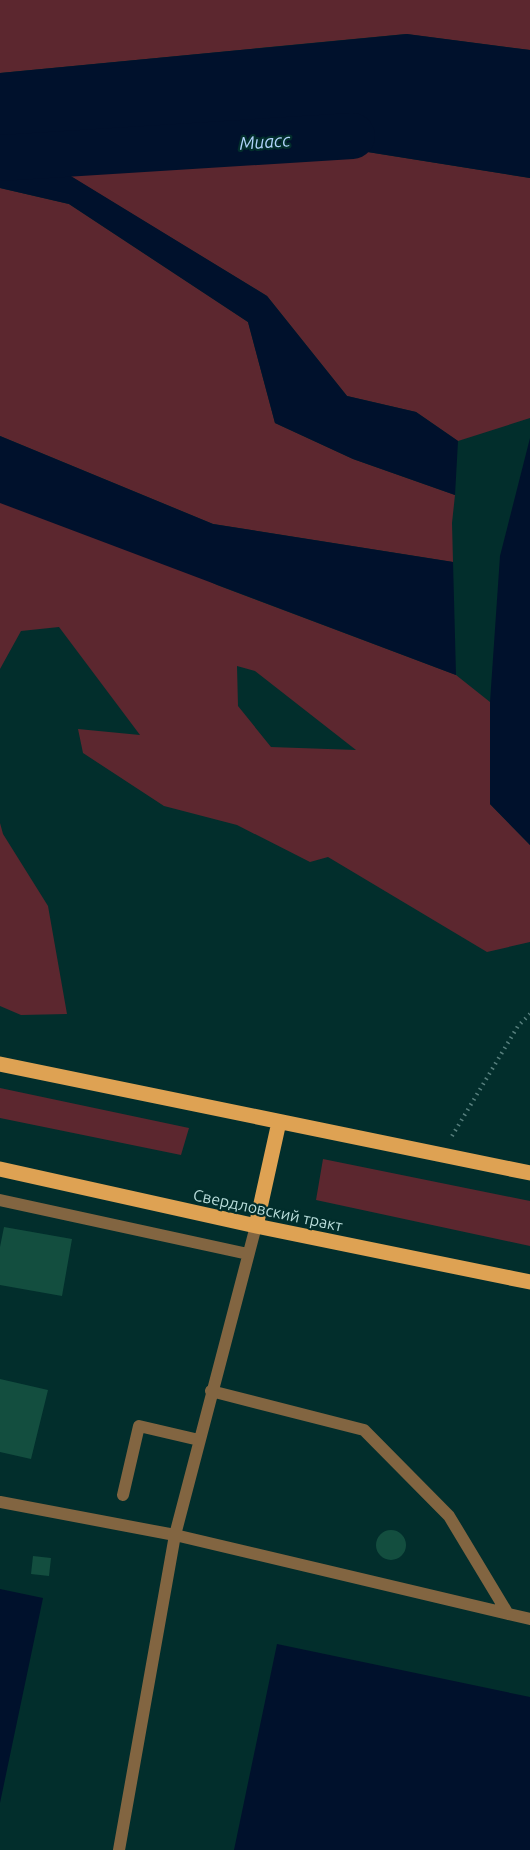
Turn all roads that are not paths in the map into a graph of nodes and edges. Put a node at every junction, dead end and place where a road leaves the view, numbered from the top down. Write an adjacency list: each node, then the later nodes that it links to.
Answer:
1 (0, 1064): 2 (main road)
2 (279, 1122): 4 (main road); 6 (main road)
3 (0, 1169): 6 (main road, Свердловский тракт)
4 (530, 1173)
5 (0, 1200): 7 (lane)
6 (256, 1226): 7 (lane); 8 (main road, Свердловский тракт)
7 (249, 1254): 9 (lane)
8 (530, 1282)
9 (211, 1391): 10 (lane); 14 (lane)
10 (199, 1440): 11 (lane); 13 (lane)
11 (123, 1495)
12 (0, 1502): 13 (lane)
13 (175, 1535): 14 (lane); 16 (lane)
14 (508, 1614): 15 (lane)
15 (530, 1619)
16 (119, 1850)

